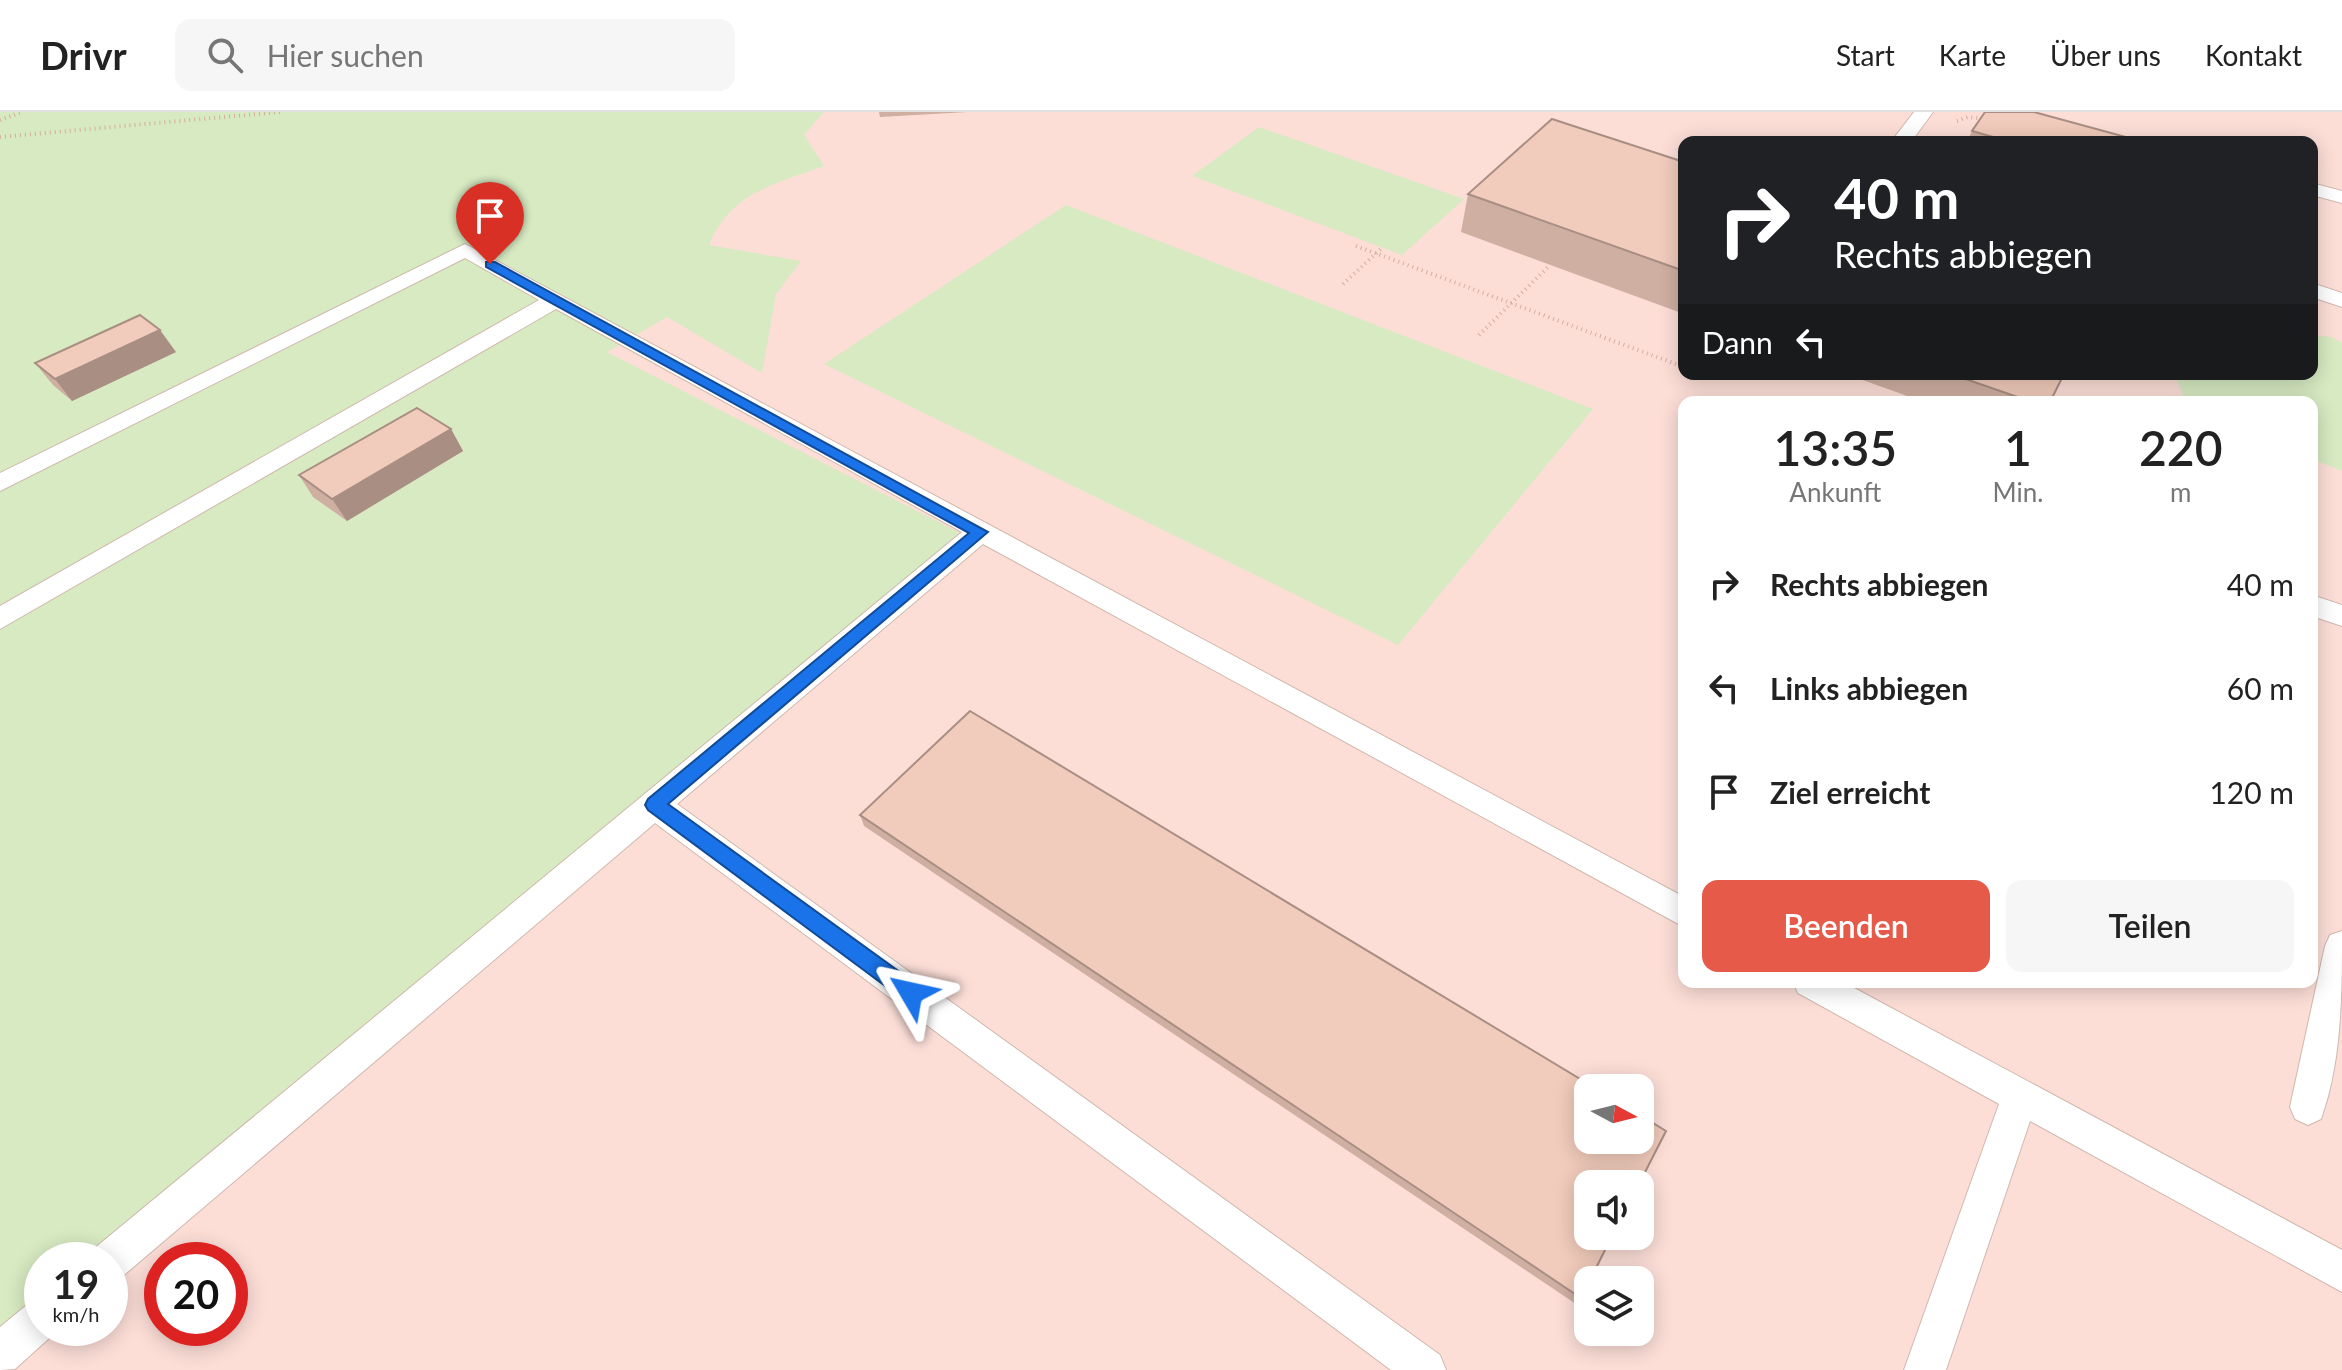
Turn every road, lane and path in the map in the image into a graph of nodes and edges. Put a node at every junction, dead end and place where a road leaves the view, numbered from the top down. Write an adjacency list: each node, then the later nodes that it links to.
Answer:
1 (22, 112): 4 (path)
2 (280, 112): 8 (path)
3 (1924, 112): 7 (lane)
4 (0, 120)
5 (1995, 120): 6 (path)
6 (1954, 122)
7 (1906, 136)
8 (0, 137)
9 (2318, 191): 10 (lane)
10 (2342, 197)
11 (1356, 246): 13 (path)
12 (1383, 247): 13 (path)
13 (1376, 253): 15 (path); 19 (path)
14 (1550, 265): 19 (path)
15 (1343, 284)
16 (2318, 292): 17 (lane)
17 (2342, 300)
18 (553, 301): 26 (lane)
19 (1512, 303): 20 (path); 21 (path)
20 (1479, 335)
21 (1678, 365)
22 (0, 483): 23 (lane)
23 (980, 532): 27 (lane); 28 (lane)
24 (2318, 607): 25 (lane)
25 (2342, 616)
26 (0, 619)
27 (655, 805): 33 (lane); 37 (lane)
28 (1678, 910)
29 (2342, 946): 32 (lane)
30 (1821, 988): 31 (lane)
31 (2020, 1096): 34 (lane); 38 (lane)
32 (2308, 1107)
33 (128, 1246)
34 (2342, 1272)
35 (24, 1333): 36 (lane)
36 (0, 1354)
37 (1425, 1370)
38 (1925, 1370)

